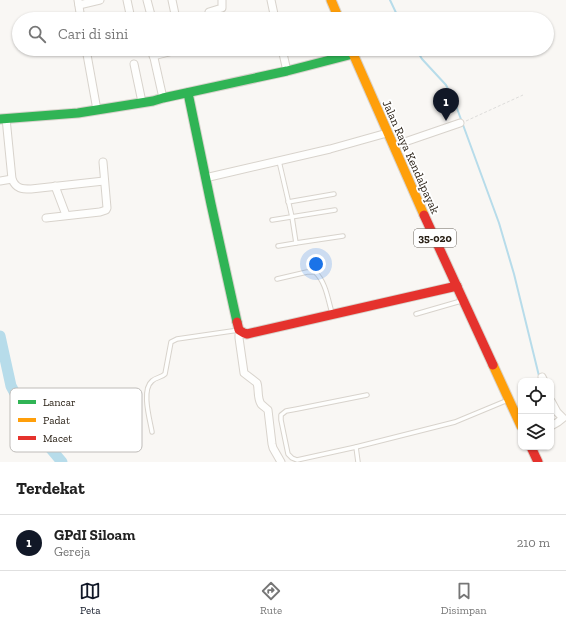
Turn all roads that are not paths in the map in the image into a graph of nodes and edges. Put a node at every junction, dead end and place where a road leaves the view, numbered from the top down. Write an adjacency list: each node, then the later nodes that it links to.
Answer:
1 (100, 0): 8 (street)
2 (127, 0): 10 (street)
3 (147, 0): 11 (street)
4 (172, 0): 12 (street)
5 (222, 0): 13 (street)
6 (271, 0): 14 (street)
7 (331, 0): 15 (street)
8 (79, 2): 9 (street)
9 (81, 12)
10 (130, 12)
11 (150, 12)
12 (175, 12)
13 (209, 12)
14 (274, 12)
15 (336, 12)
16 (87, 56): 26 (street)
17 (153, 56): 24 (street)
18 (284, 56): 22 (street)
19 (338, 56): 22 (street)
20 (354, 56): 29 (street, Jalan Raya Kendalpayak / 35-020)
21 (134, 64): 25 (street)
22 (287, 71): 23 (street)
23 (188, 93): 24 (street); 33 (street)
24 (163, 98): 25 (street)
25 (142, 102): 26 (street)
26 (97, 110): 27 (street)
27 (3, 119): 34 (street)
28 (462, 122): 30 (street)
29 (387, 133): 30 (street, Jalan Raya Kendalpayak / 35-020); 31 (street)
30 (392, 146): 49 (street, Jalan Raya Kendalpayak / 35-020)
31 (279, 161): 33 (street); 39 (lane)
32 (103, 162): 36 (street)
33 (205, 178): 53 (street)
34 (12, 179): 35 (street); 37 (street)
35 (0, 181)
36 (104, 181): 37 (street); 41 (street)
37 (55, 186): 41 (street)
38 (334, 194): 39 (lane)
39 (288, 202): 43 (lane)
40 (335, 210): 43 (lane)
41 (66, 215): 42 (street)
42 (46, 218)
43 (292, 218): 44 (lane); 46 (lane)
44 (272, 220)
45 (343, 236): 46 (lane)
46 (296, 243): 47 (lane)
47 (278, 246)
48 (277, 279): 51 (lane)
49 (457, 286): 50 (street, Jalan Raya Kendalpayak / 35-020); 51 (street)
50 (464, 300): 52 (lane); 55 (street, Jalan Raya Kendalpayak / 35-020)
51 (332, 314): 53 (street)
52 (416, 314)
53 (242, 332): 59 (lane); 63 (street)
54 (367, 395): 62 (lane)
55 (509, 399): 57 (street, Jalan Raya Kendalpayak / 35-020); 60 (lane)
56 (554, 408): 58 (street)
57 (518, 419)
58 (554, 424)
59 (152, 432)
60 (356, 447): 62 (lane); 64 (lane)
61 (532, 450): 65 (street)
62 (296, 461)
63 (281, 462)
64 (358, 462)
65 (538, 462)

